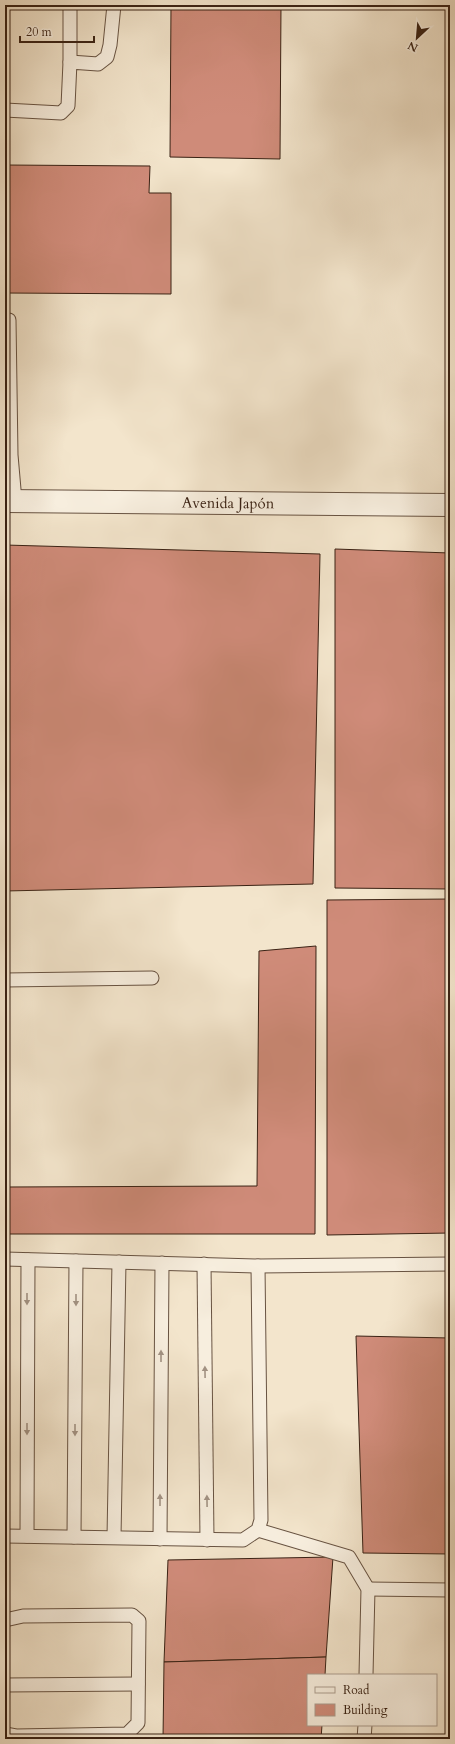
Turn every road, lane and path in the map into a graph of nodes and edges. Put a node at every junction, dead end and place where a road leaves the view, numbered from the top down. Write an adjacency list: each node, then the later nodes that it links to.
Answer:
1 (70, 5): 3 (lane)
2 (114, 5): 3 (lane)
3 (70, 62): 4 (lane)
4 (5, 110)
5 (9, 320): 6 (lane)
6 (10, 501): 7 (street, Avenida Japón)
7 (450, 505)
8 (152, 978): 9 (lane)
9 (5, 980)
10 (5, 1259): 11 (lane)
11 (28, 1260): 12 (lane); 20 (lane, one-way to 20)
12 (76, 1261): 13 (lane); 21 (lane, one-way to 21)
13 (119, 1262): 14 (lane); 22 (lane)
14 (162, 1263): 15 (lane); 23 (lane, one-way to 14)
15 (204, 1264): 17 (lane); 24 (lane, one-way to 15)
16 (450, 1264): 17 (lane)
17 (258, 1266): 18 (lane)
18 (258, 1530): 24 (lane); 25 (lane)
19 (5, 1536): 20 (lane)
20 (27, 1536): 21 (lane)
21 (74, 1537): 22 (lane)
22 (114, 1537): 23 (lane)
23 (160, 1539): 24 (lane)
24 (207, 1540)
25 (368, 1589): 26 (lane); 28 (lane)
26 (450, 1590)
27 (5, 1620): 29 (lane)
28 (366, 1674)
29 (138, 1684): 30 (lane); 32 (lane)
30 (5, 1685)
31 (365, 1726): 33 (lane)
32 (5, 1734)
33 (364, 1739)

